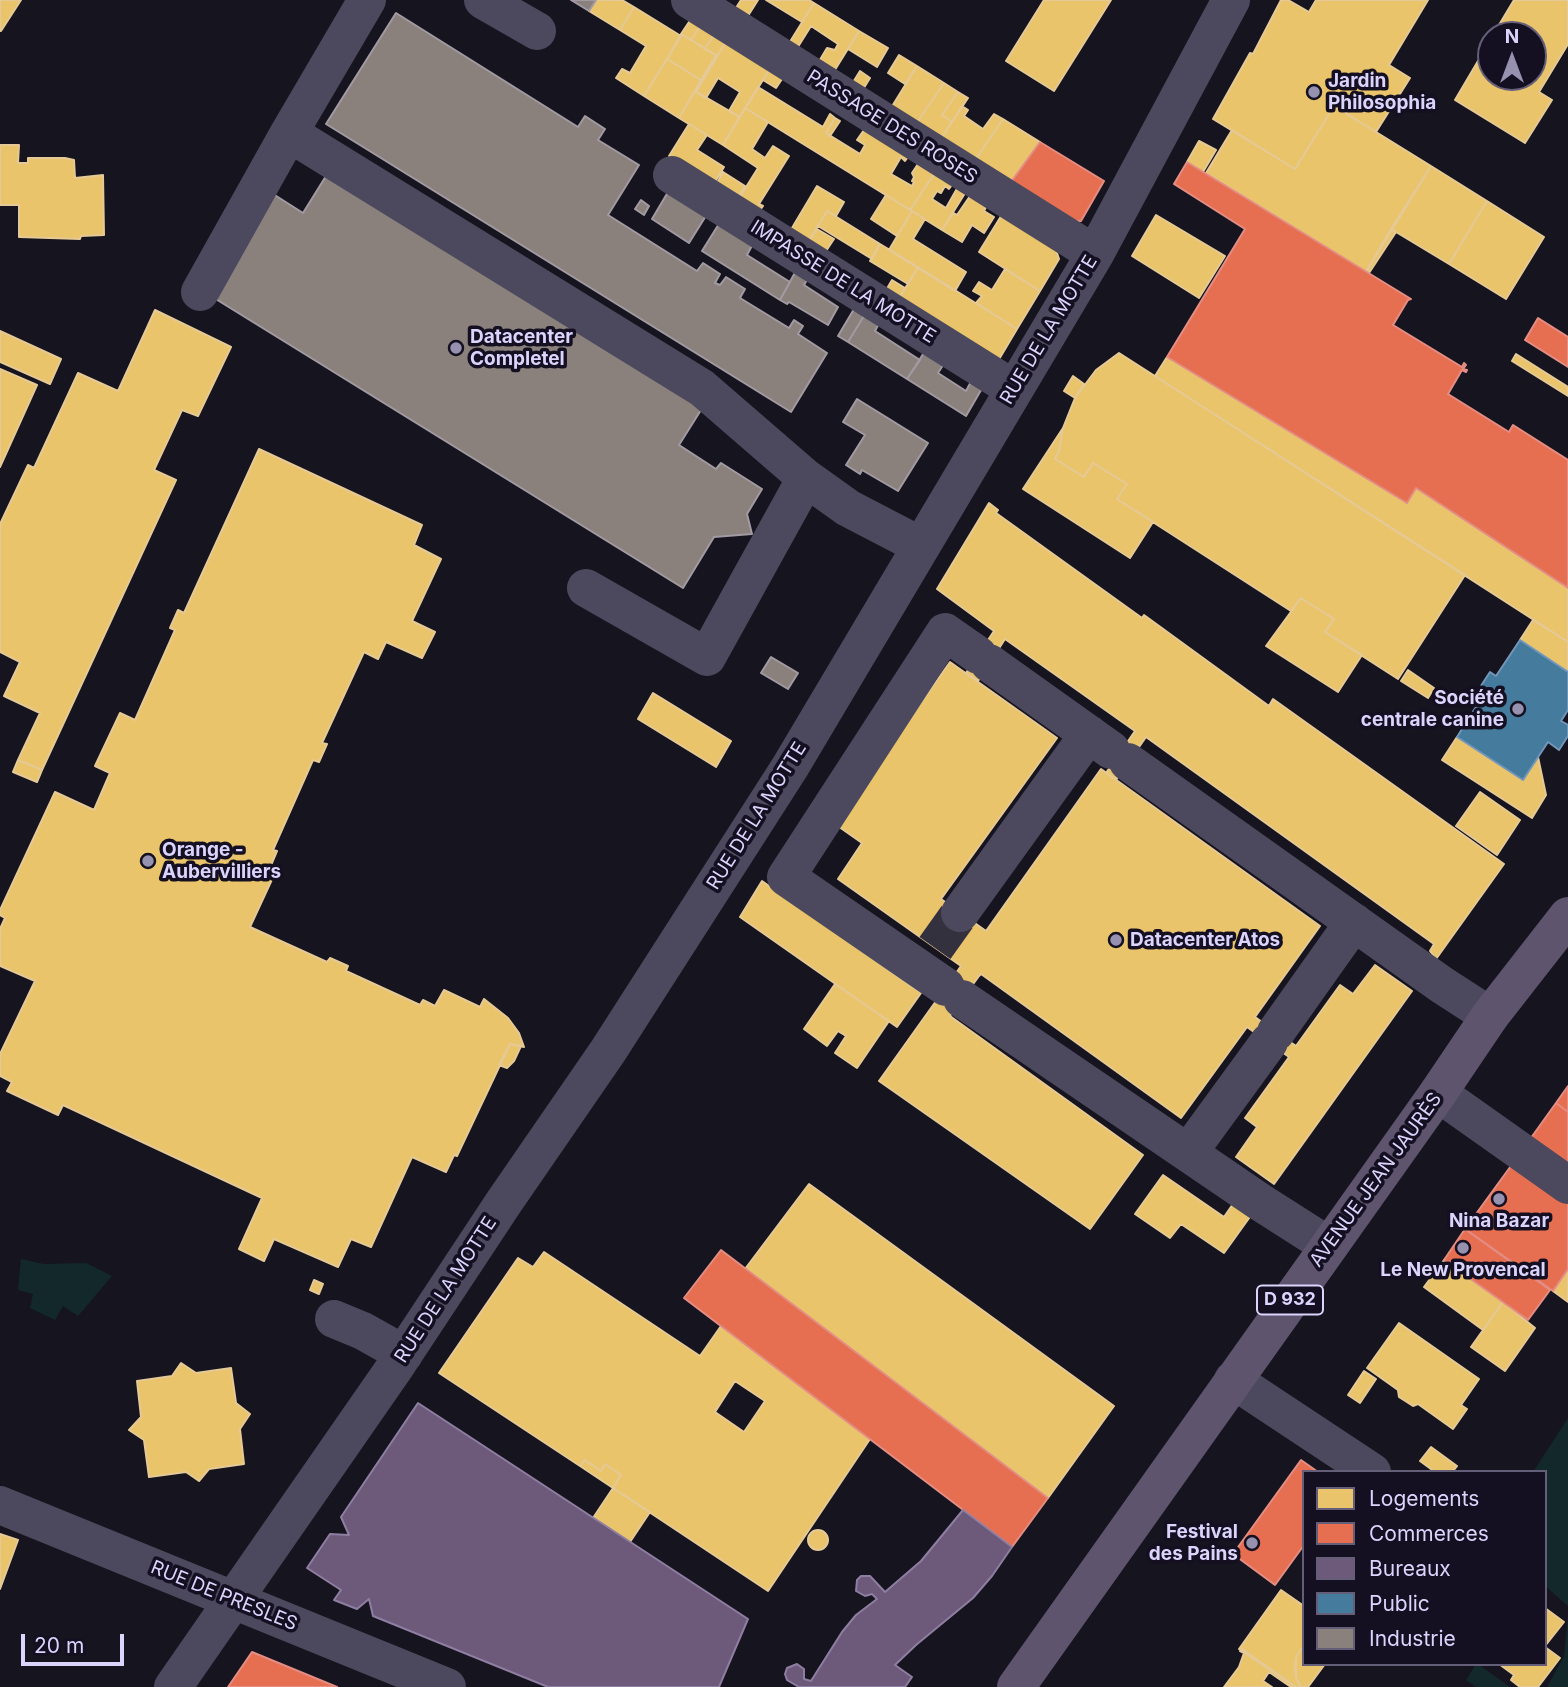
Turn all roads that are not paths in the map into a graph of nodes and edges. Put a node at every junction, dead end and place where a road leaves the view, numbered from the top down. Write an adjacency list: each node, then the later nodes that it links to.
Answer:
1 (367, 0): 6 (street)
2 (483, 0): 5 (street)
3 (690, 0): 8 (street, PASSAGE DES ROSES)
4 (1231, 0): 8 (street, RUE DE LA MOTTE)
5 (537, 31)
6 (289, 133): 9 (street); 11 (street)
7 (672, 175): 10 (street, IMPASSE DE LA MOTTE)
8 (1094, 254): 10 (street, RUE DE LA MOTTE)
9 (200, 292)
10 (1014, 389): 12 (street, RUE DE LA MOTTE)
11 (806, 478): 12 (street); 13 (street)
12 (921, 546): 24 (street, RUE DE LA MOTTE)
13 (586, 588)
14 (1112, 750): 15 (street); 17 (street); 20 (street)
15 (960, 913)
16 (1568, 916): 18 (main road, AVENUE JEAN JAURÈS / D 932)
17 (1354, 922): 18 (street); 20 (street)
18 (1490, 1016): 19 (main road, AVENUE JEAN JAURÈS / D 932)
19 (1438, 1093): 21 (street); 22 (main road, AVENUE JEAN JAURÈS / D 932)
20 (1188, 1153): 22 (street)
21 (1568, 1185)
22 (1329, 1246): 25 (main road, AVENUE JEAN JAURÈS / D 932)
23 (334, 1319): 24 (street)
24 (404, 1354): 28 (street, RUE DE LA MOTTE)
25 (1233, 1380): 26 (street); 31 (main road, AVENUE JEAN JAURÈS / D 932)
26 (1369, 1470)
27 (0, 1505): 28 (street, RUE DE PRESLES)
28 (232, 1601): 29 (street, RUE DE LA MOTTE); 30 (street, RUE DE PRESLES)
29 (173, 1687)
30 (447, 1687)
31 (1016, 1687)

